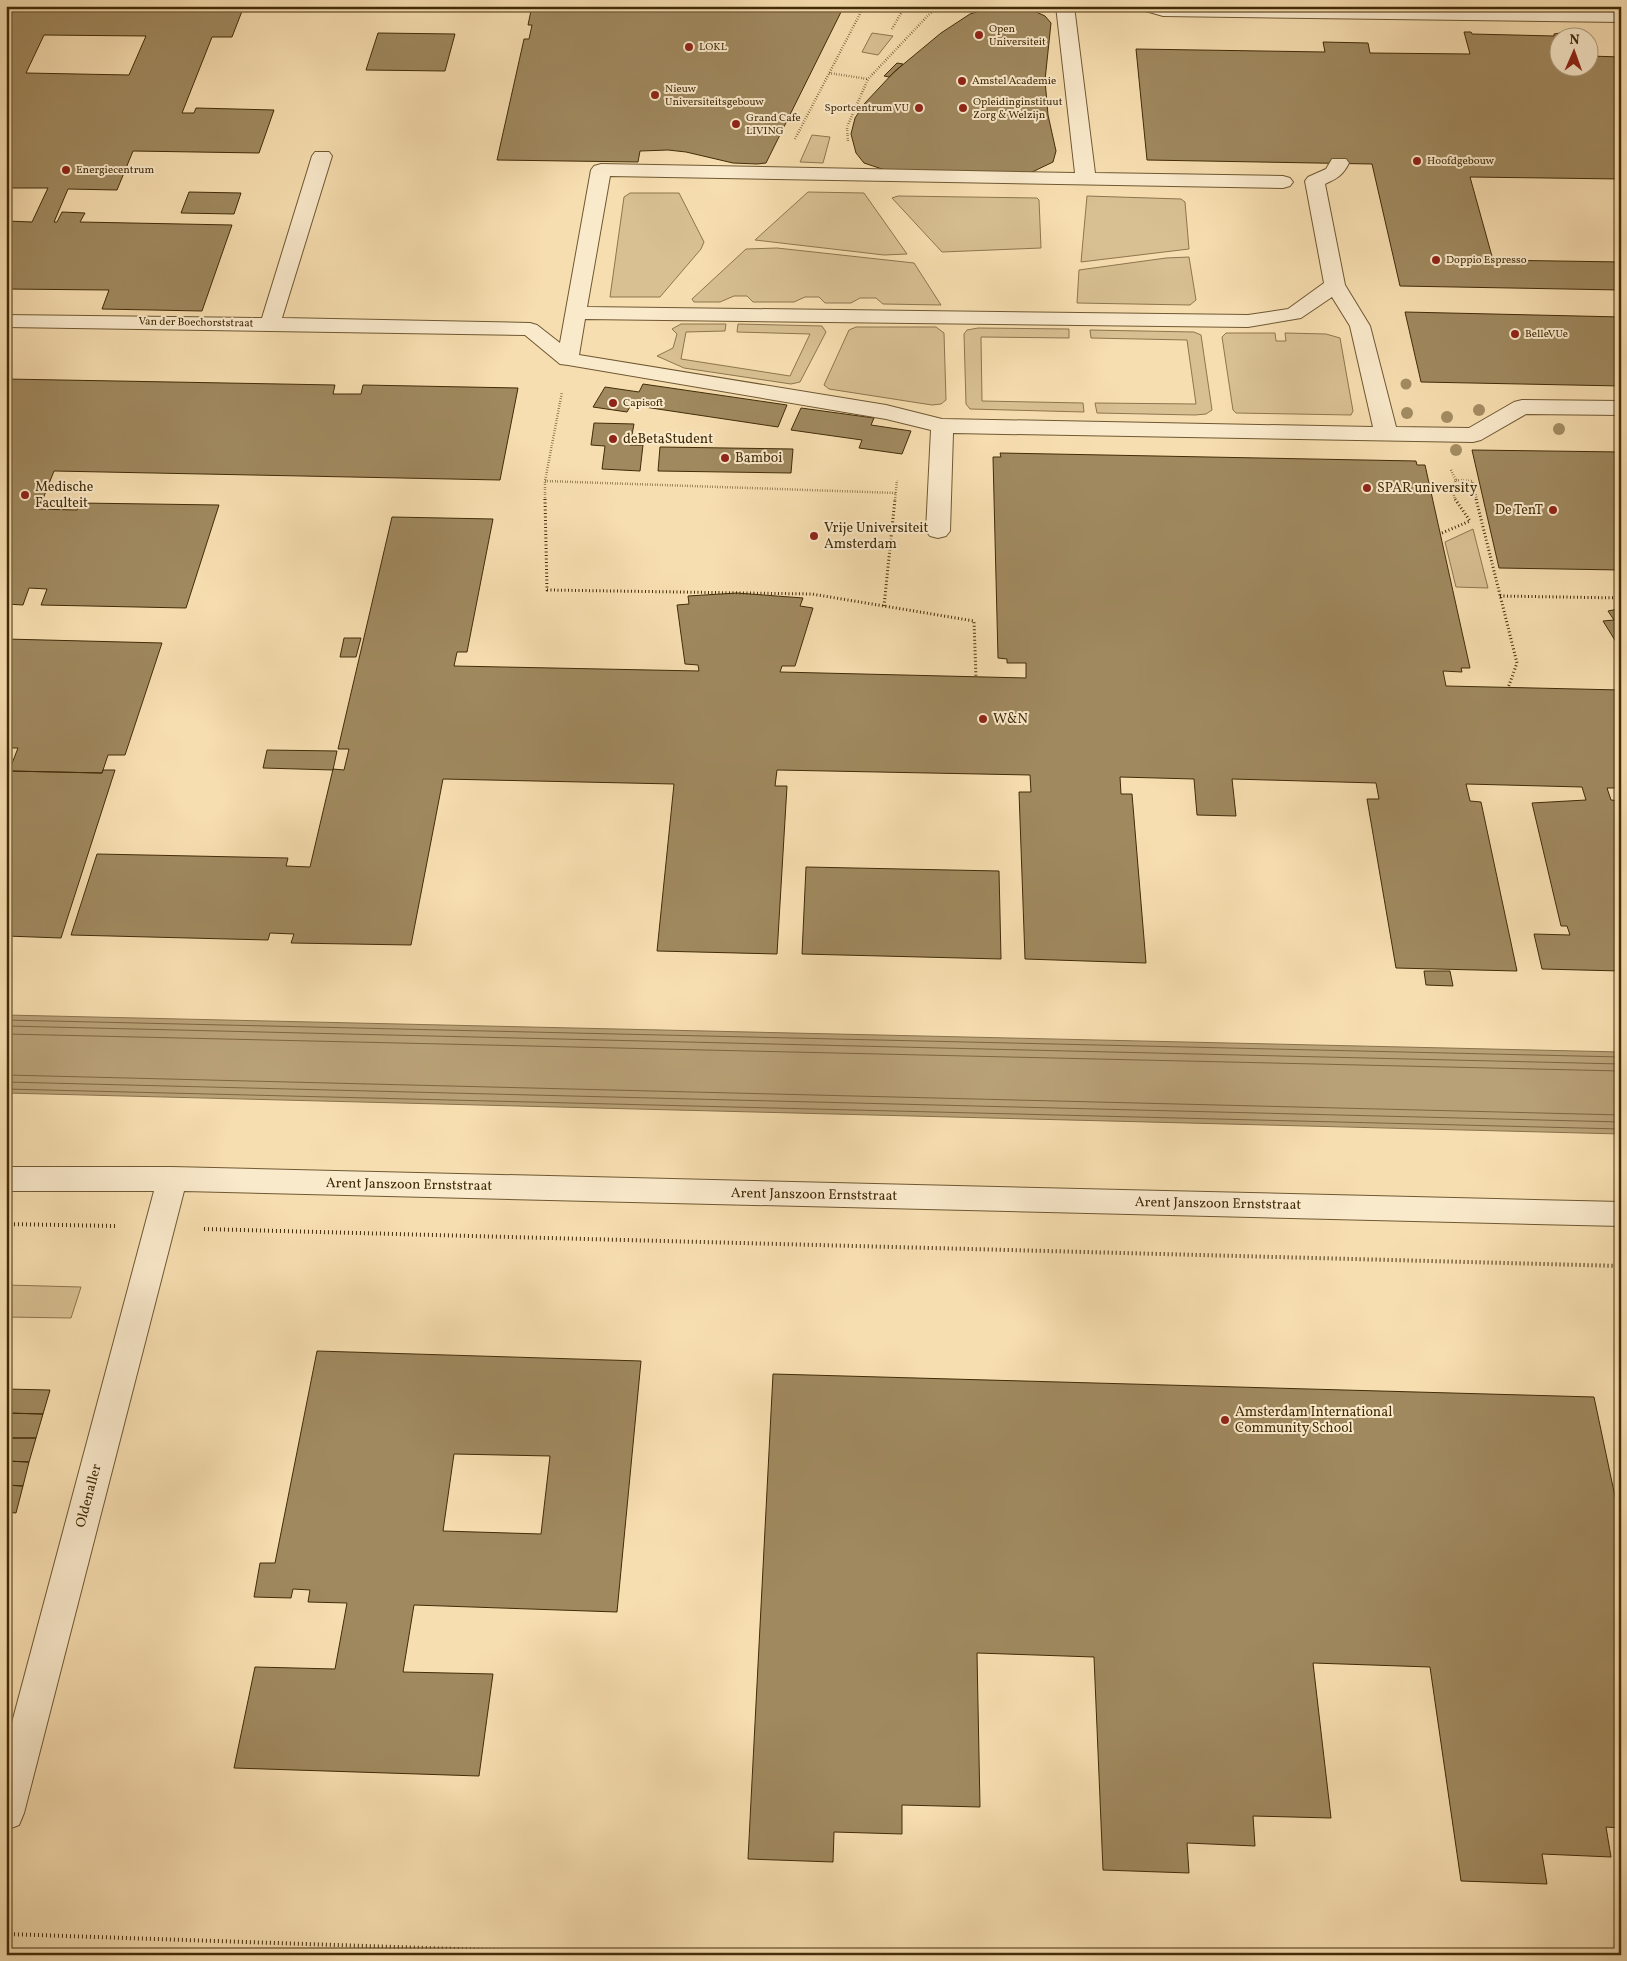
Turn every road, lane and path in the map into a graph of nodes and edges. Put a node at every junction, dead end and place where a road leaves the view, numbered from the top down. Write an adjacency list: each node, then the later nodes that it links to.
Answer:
1 (864, 6): 8 (path)
2 (905, 6): 7 (path)
3 (937, 6): 9 (path)
4 (1066, 6): 14 (street)
5 (1148, 6): 6 (street)
6 (1621, 17)
7 (892, 29)
8 (830, 73): 9 (path); 12 (path)
9 (868, 79): 13 (path)
10 (322, 156): 19 (street, Van der Boechorststraat)
11 (1339, 163): 15 (street)
12 (776, 174): 13 (street); 17 (street)
13 (850, 176): 14 (street)
14 (1086, 179): 15 (street)
15 (1299, 182): 16 (street)
16 (1334, 285): 17 (street); 23 (street)
17 (576, 313): 20 (street)
18 (6, 320): 19 (street, Van der Boechorststraat)
19 (270, 324): 20 (street)
20 (568, 359): 22 (street); 26 (path)
21 (1621, 408): 24 (street)
22 (942, 426): 23 (street); 28 (street)
23 (1386, 434): 24 (street)
24 (1432, 434): 25 (path)
25 (1456, 480): 29 (path); 30 (path)
26 (545, 481): 27 (path); 32 (path)
27 (896, 494)
28 (938, 531)
29 (1442, 533)
30 (1500, 596): 31 (path); 33 (path)
31 (1621, 598)
32 (976, 677)
33 (1508, 688)
34 (6, 1179): 35 (street, Arent Janszoon Ernststraat)
35 (172, 1179): 36 (street, Arent Janszoon Ernststraat); 38 (street, Oldenaller)
36 (1621, 1214)
37 (6, 1224): 38 (path)
38 (160, 1228): 39 (path); 40 (street, Oldenaller)
39 (1621, 1266)
40 (6, 1813)
41 (6, 1934): 42 (path)
42 (636, 1955)

